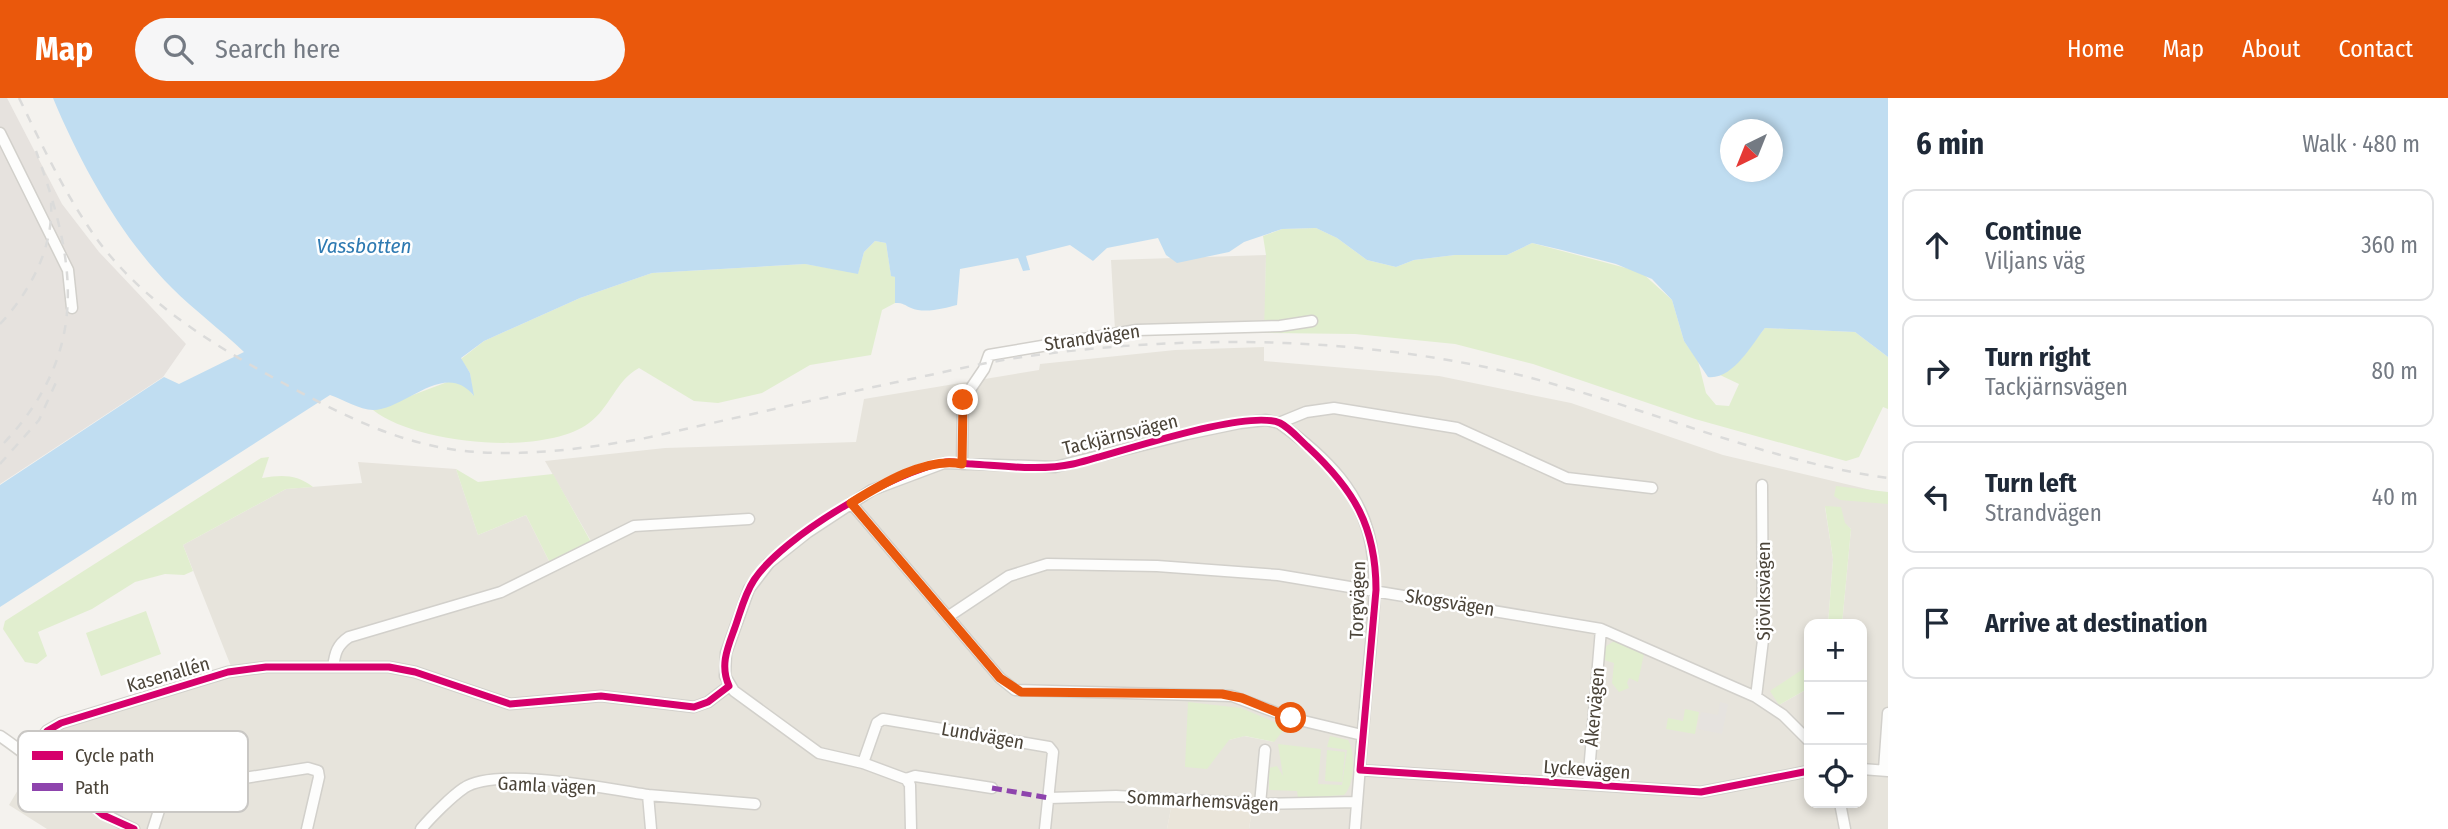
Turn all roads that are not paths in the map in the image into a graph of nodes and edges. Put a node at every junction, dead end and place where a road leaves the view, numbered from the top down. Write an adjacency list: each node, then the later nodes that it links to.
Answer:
1 (0, 133): 2 (street)
2 (72, 308)
3 (1312, 321): 5 (street, Strandvägen)
4 (1279, 423): 5 (street, Tackjärnsvägen); 7 (street, Tackjärnsvägen); 10 (street, Torgvägen)
5 (962, 464): 8 (street, Tackjärnsvägen)
6 (1762, 485): 15 (street, Sjöviksvägen)
7 (1653, 488)
8 (851, 503): 11 (street); 14 (street, Tackjärnsvägen)
9 (749, 519): 13 (street)
10 (1376, 590): 11 (street, Skogsvägen); 12 (street, Skogsvägen); 18 (street, Torgvägen)
11 (949, 616): 18 (street)
12 (1601, 629): 15 (street, Skogsvägen); 30 (street, Åkervägen)
13 (333, 667): 14 (street); 17 (street, Kasenallén)
14 (729, 686): 23 (street)
15 (1756, 697): 20 (street, Skogsvägen)
16 (1888, 713): 26 (street)
17 (47, 731)
18 (1362, 735): 24 (street, Torgvägen)
19 (0, 736): 21 (street)
20 (1804, 736)
21 (18, 748)
22 (1265, 750): 36 (street)
23 (863, 763): 29 (street); 33 (street, Lundvägen)
24 (1360, 769): 30 (street, Lyckevägen); 34 (street, Torgvägen)
25 (1867, 769): 26 (street)
26 (1886, 770)
27 (1804, 772): 30 (street, Lyckevägen)
28 (248, 777): 42 (street)
29 (906, 779): 31 (street); 45 (street)
30 (1588, 784)
31 (992, 788)
32 (648, 795): 35 (street, Gamla vägen); 43 (street, Gamla vägen); 44 (street)
33 (1049, 798): 36 (street, Sommarhemsvägen); 46 (street, Lundvägen)
34 (1357, 802): 36 (street, Sommarhemsvägen); 47 (street, Torgvägen)
35 (755, 804)
36 (1260, 804)
37 (1841, 808): 48 (street)
38 (99, 812): 40 (street)
39 (158, 812): 41 (street)
40 (134, 829)
41 (153, 829)
42 (307, 829)
43 (421, 829)
44 (651, 829)
45 (911, 829)
46 (1045, 829)
47 (1355, 829)
48 (1845, 829)

